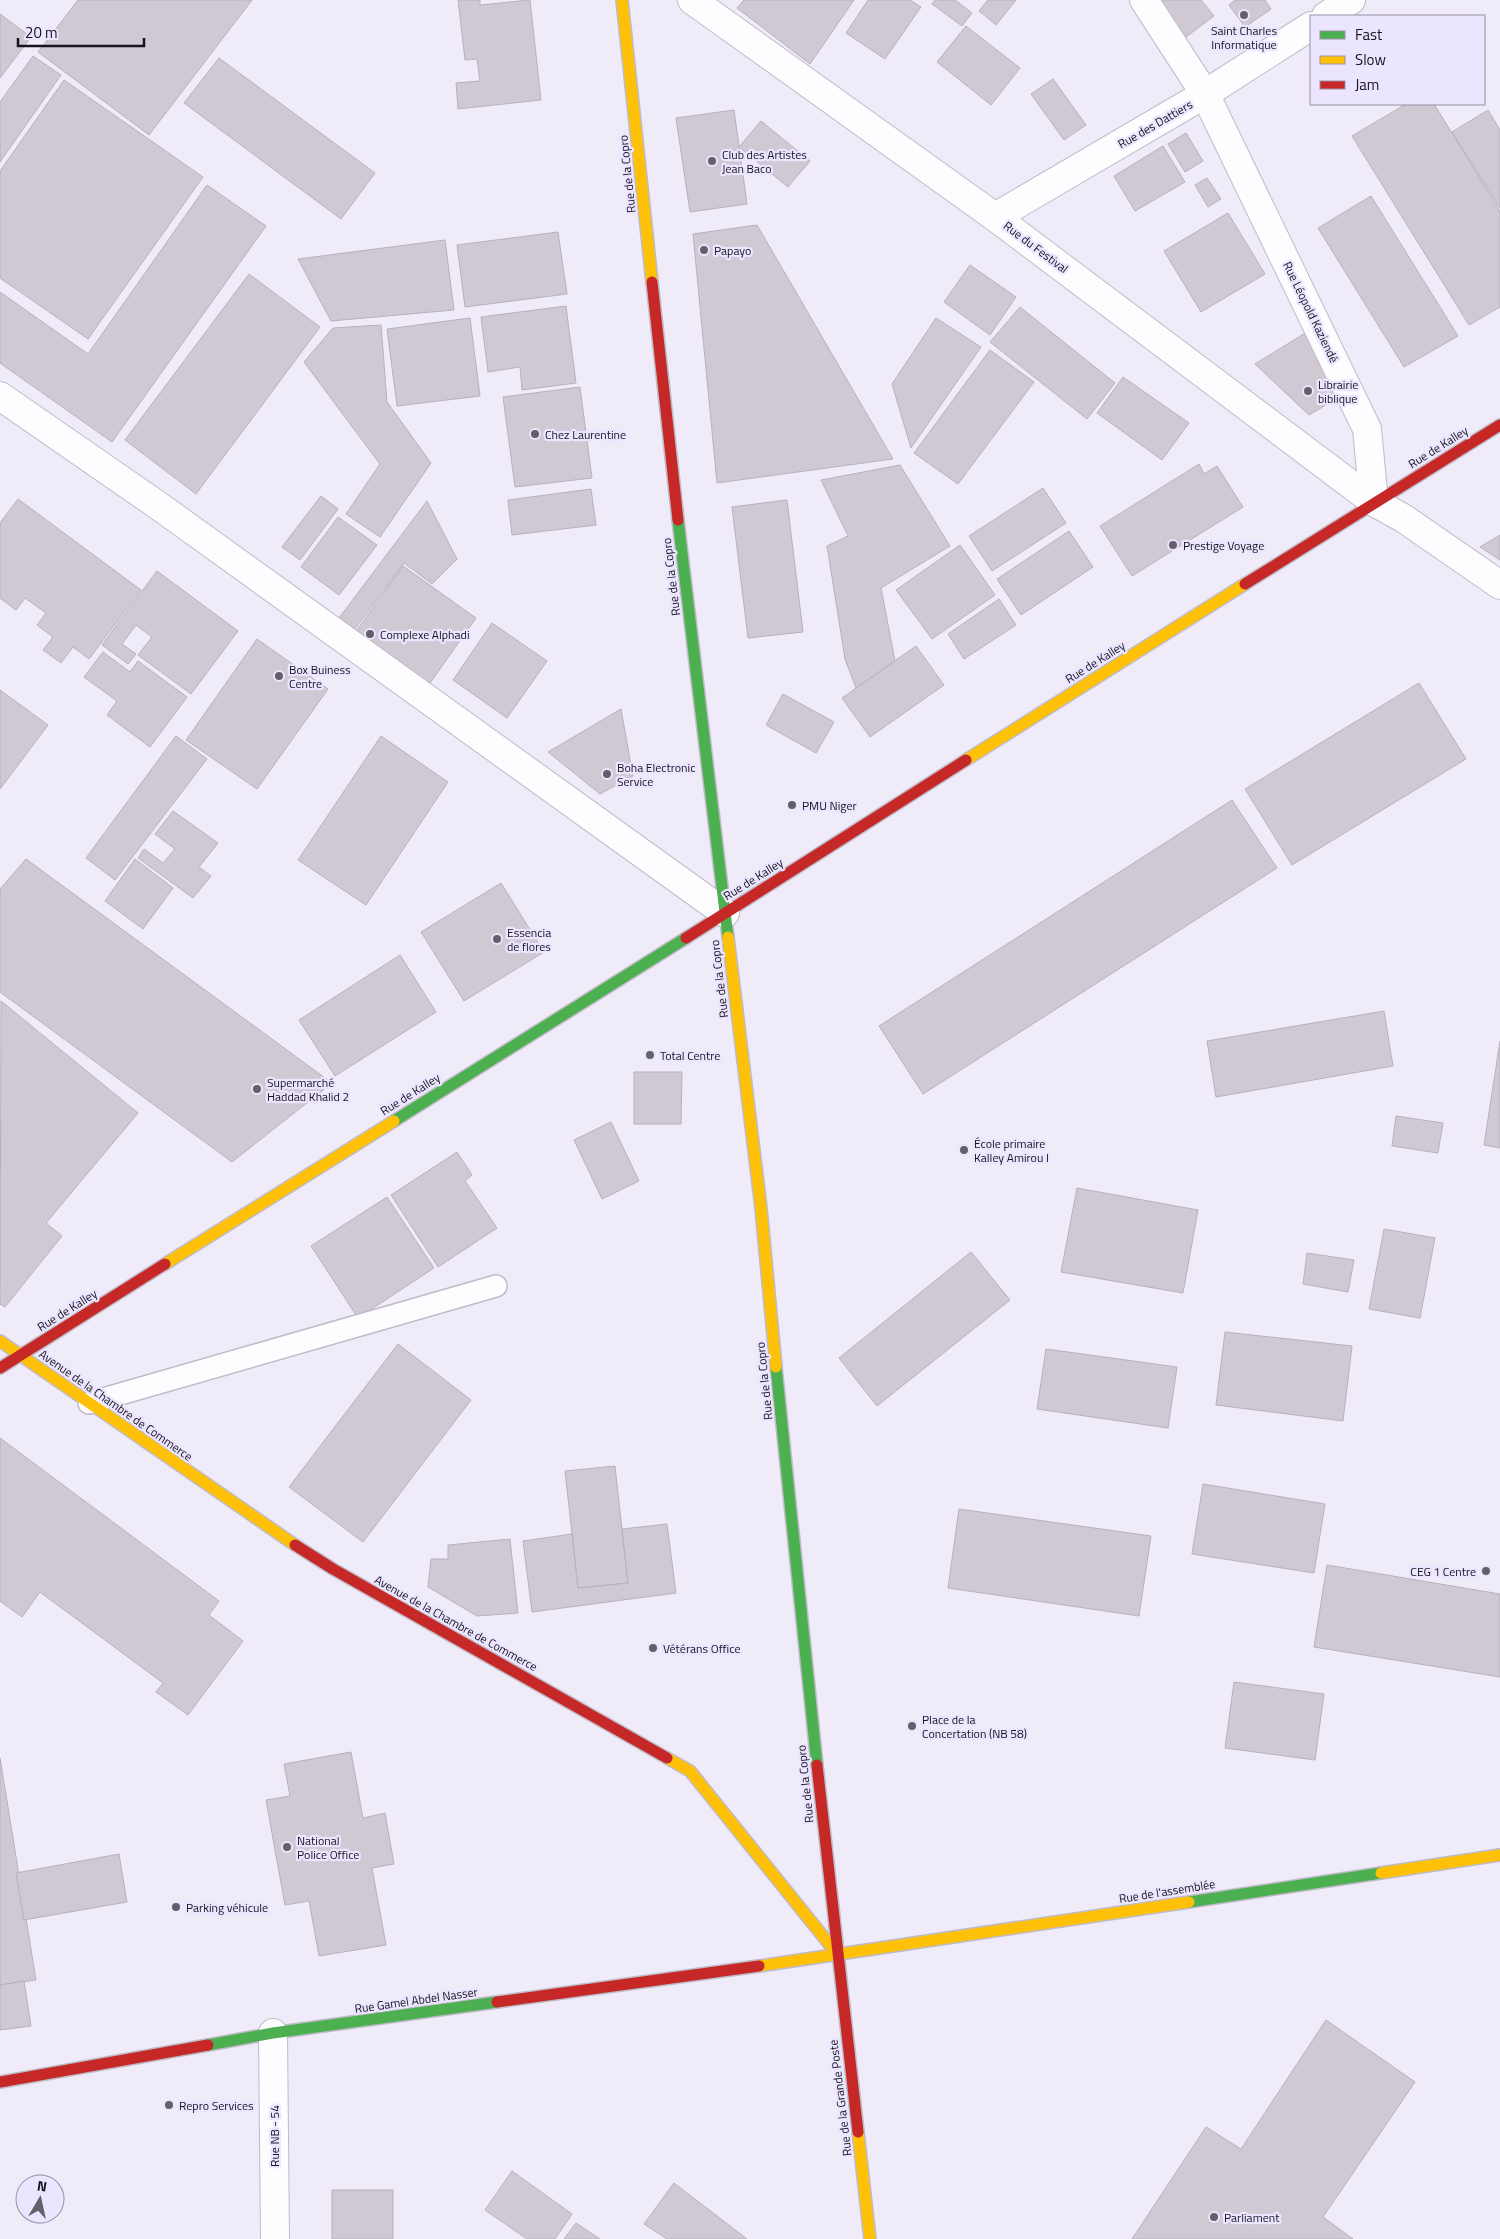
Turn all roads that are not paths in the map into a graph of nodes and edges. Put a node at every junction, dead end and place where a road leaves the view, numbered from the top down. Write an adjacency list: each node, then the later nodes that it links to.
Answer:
1 (622, 0): 13 (street, Rue de la Copro)
2 (692, 0): 8 (street, Rue du Festival)
3 (1144, 0): 7 (street, Rue Léopold Kaziendé)
4 (1351, 0): 5 (street)
5 (1328, 15)
6 (1310, 27): 7 (street, Rue des Dattiers)
7 (1205, 94): 8 (street, Rue des Dattiers); 11 (street, Rue Léopold Kaziendé)
8 (995, 217): 11 (street, Rue du Festival)
9 (0, 396): 13 (street)
10 (1500, 425): 11 (street, Rue de Kalley)
11 (1374, 502): 12 (street); 13 (street, Rue de Kalley)
12 (1500, 585)
13 (725, 913): 16 (street, Rue de Kalley); 20 (street, Rue de la Copro)
14 (496, 1286): 18 (lane)
15 (0, 1342): 16 (street, Avenue de la Chambre de Commerce)
16 (20, 1356): 17 (street, Rue de Kalley); 18 (street, Avenue de la Chambre de Commerce)
17 (0, 1368)
18 (89, 1403): 20 (street, Avenue de la Chambre de Commerce)
19 (1500, 1855): 20 (street, Rue de l'assemblée)
20 (838, 1955): 21 (street, Rue Gamel Abdel Nasser); 24 (street, Rue de la Grande Poste)
21 (273, 2033): 22 (street, Rue Gamel Abdel Nasser); 23 (street, Rue NB - 54)
22 (0, 2082)
23 (275, 2239)
24 (870, 2239)

